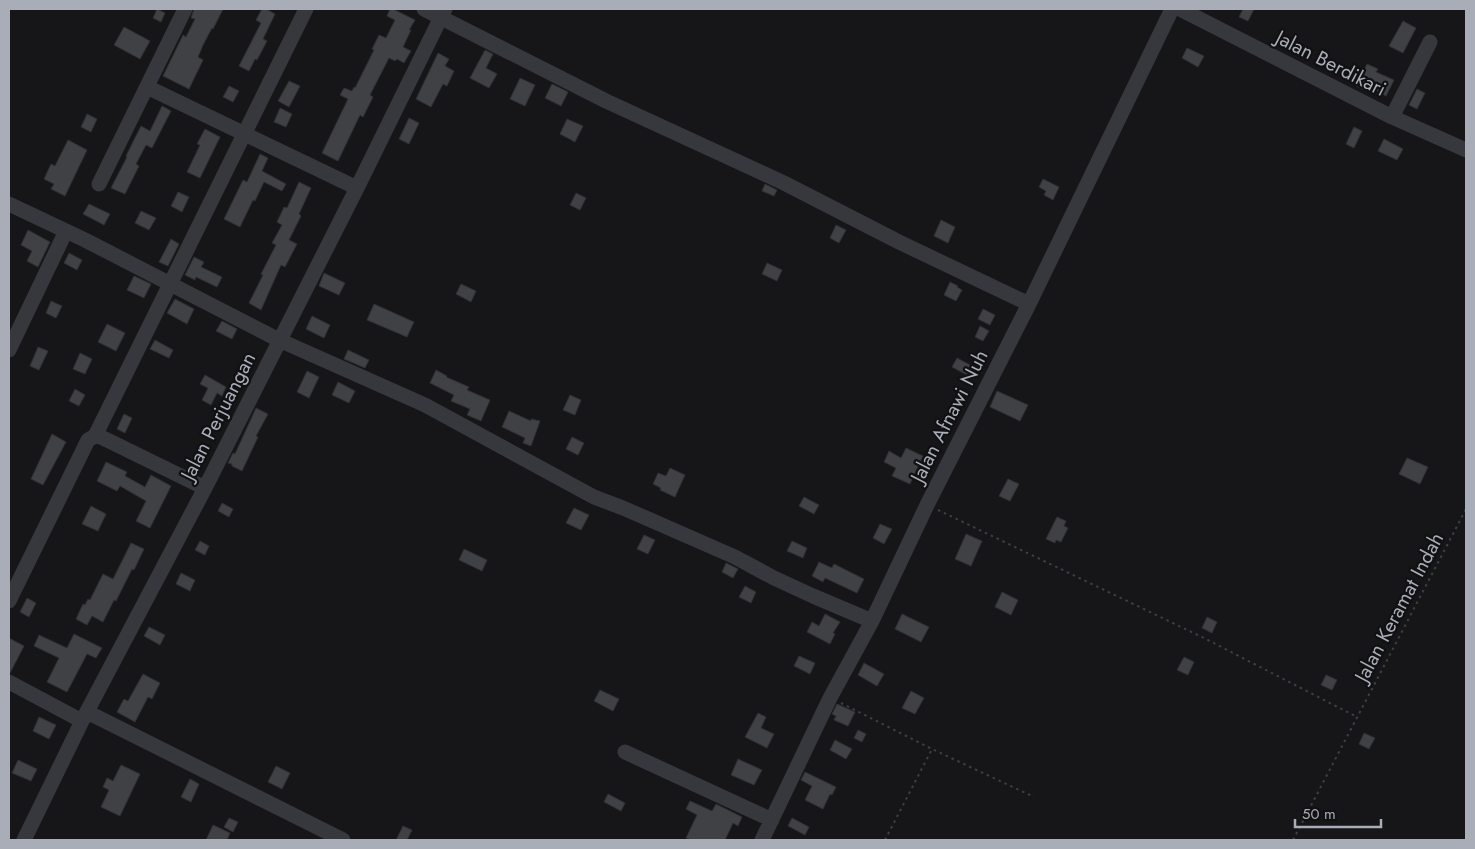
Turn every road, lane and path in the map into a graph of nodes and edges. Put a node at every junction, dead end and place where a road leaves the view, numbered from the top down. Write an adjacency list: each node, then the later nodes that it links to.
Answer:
1 (184, 9): 8 (street)
2 (306, 9): 10 (street)
3 (424, 9): 6 (street)
4 (1172, 9): 17 (street, Jalan Afnawi Nuh)
5 (1180, 9): 9 (street, Jalan Berdikari)
6 (443, 13): 13 (street, Jalan Perjuangan); 17 (street)
7 (1430, 42): 9 (street)
8 (147, 87): 10 (street); 12 (street)
9 (1392, 117): 11 (street, Jalan Berdikari)
10 (244, 133): 13 (street); 16 (street)
11 (1466, 150)
12 (99, 184)
13 (357, 188): 18 (street, Jalan Perjuangan)
14 (9, 204): 15 (street)
15 (66, 231): 16 (street); 19 (street)
16 (171, 283): 18 (street); 20 (street)
17 (1029, 304): 22 (street, Jalan Afnawi Nuh)
18 (279, 340): 21 (street, Jalan Perjuangan); 25 (street)
19 (9, 350)
20 (95, 436): 21 (street); 24 (street)
21 (205, 488): 28 (street, Jalan Perjuangan)
22 (927, 505): 25 (street, Jalan Afnawi Nuh); 29 (path)
23 (1466, 509): 29 (path, Jalan Keramat Indah)
24 (9, 601)
25 (872, 621): 27 (street, Jalan Afnawi Nuh)
26 (9, 682): 28 (street)
27 (830, 698): 30 (path); 33 (street, Jalan Afnawi Nuh)
28 (84, 717): 34 (street, Jalan Perjuangan); 35 (street)
29 (1357, 717): 38 (path, Jalan Keramat Indah)
30 (932, 749): 32 (path); 37 (path)
31 (625, 752): 33 (street)
32 (1034, 797)
33 (772, 820): 36 (street, Jalan Afnawi Nuh)
34 (24, 840)
35 (343, 840)
36 (762, 840)
37 (885, 840)
38 (1293, 840)

